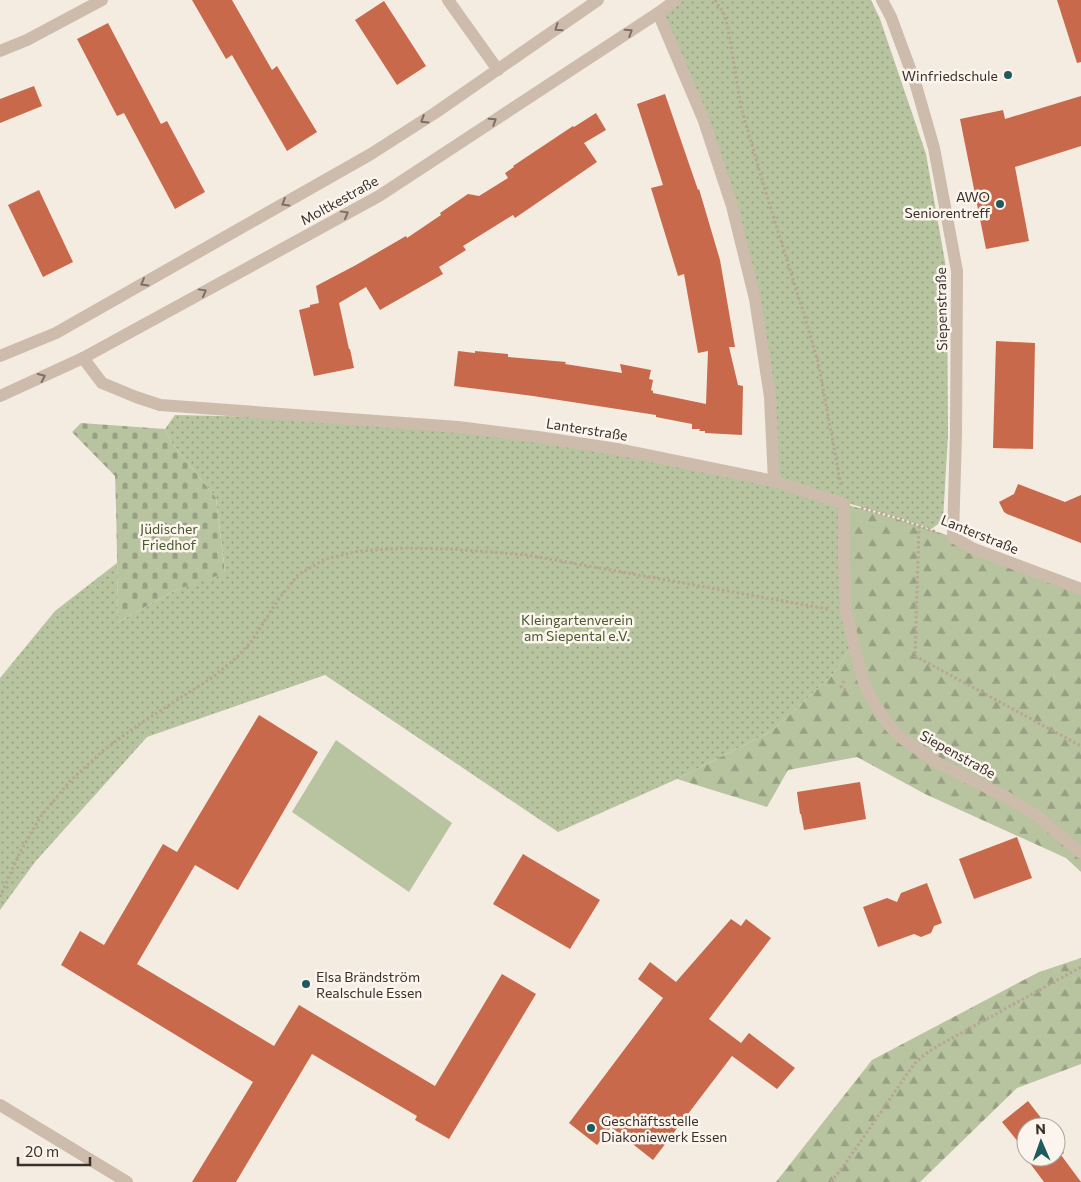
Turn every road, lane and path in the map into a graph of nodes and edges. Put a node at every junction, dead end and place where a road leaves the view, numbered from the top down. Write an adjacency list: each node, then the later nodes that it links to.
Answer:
1 (102, 0): 8 (street)
2 (448, 0): 9 (street)
3 (598, 0): 9 (street, Moltkestraße, one-way to 9)
4 (676, 0): 7 (street, Moltkestraße)
5 (715, 0): 14 (path)
6 (882, 0): 16 (street, Siepenstraße)
7 (658, 13): 11 (street, Moltkestraße, one-way to 7); 13 (street)
8 (0, 51)
9 (498, 70): 10 (street, Moltkestraße, one-way to 10)
10 (0, 356)
11 (84, 358): 12 (street, Moltkestraße, one-way to 11); 13 (street, Lanterstraße)
12 (0, 396)
13 (774, 481): 14 (street, Lanterstraße)
14 (844, 504): 15 (path, Lanterstraße); 18 (street, Siepenstraße)
15 (919, 526): 16 (path, Lanterstraße); 19 (path)
16 (953, 538): 17 (street, Lanterstraße)
17 (1081, 589)
18 (846, 612): 20 (street, Siepenstraße); 21 (path)
19 (1081, 746)
20 (1081, 854)
21 (0, 897)
22 (1081, 967): 25 (path)
23 (0, 1105): 24 (street)
24 (127, 1182)
25 (830, 1182)

